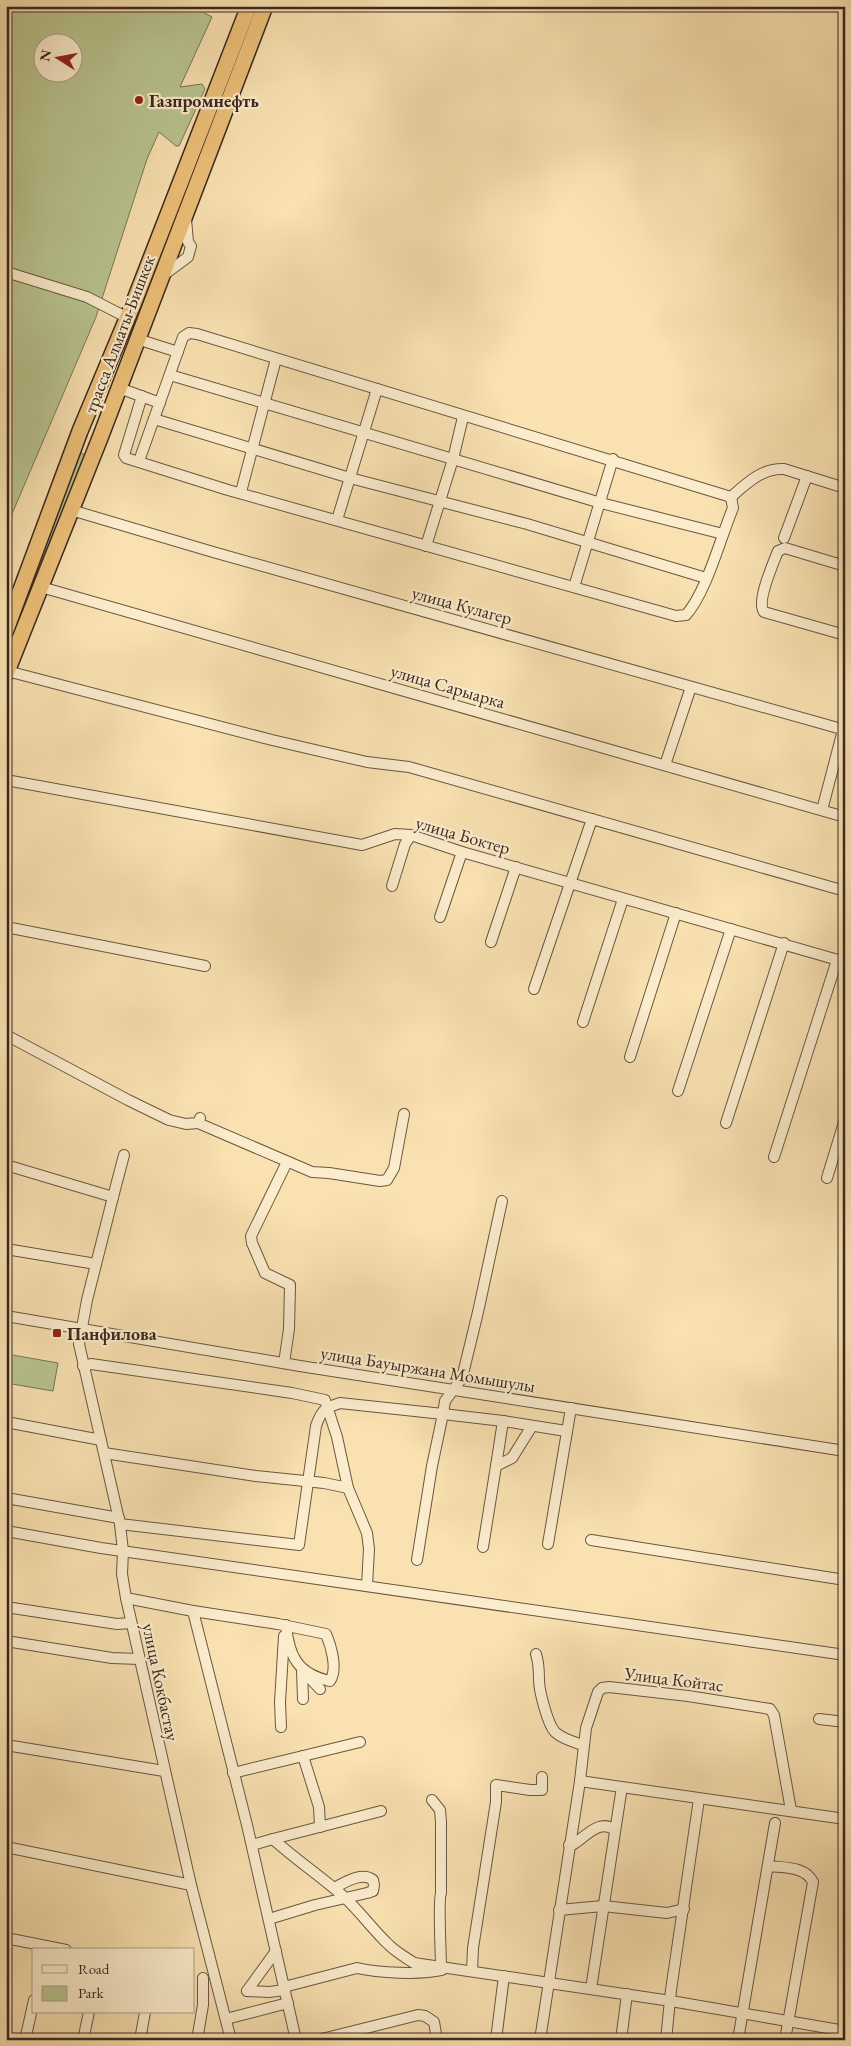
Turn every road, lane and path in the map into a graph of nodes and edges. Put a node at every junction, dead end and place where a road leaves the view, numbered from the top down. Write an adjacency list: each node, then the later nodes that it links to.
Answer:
1 (249, 6): 4 (highway, трасса Алматы-Бишкек)
2 (265, 6): 5 (highway, трасса Алматы-Бишкек)
3 (6, 272): 4 (street)
4 (128, 318): 16 (highway, трасса Алматы-Бишкек)
5 (137, 339): 6 (street); 9 (highway, трасса Алматы-Бишкек)
6 (178, 352): 7 (street); 8 (street)
7 (276, 358): 10 (street); 12 (street)
8 (170, 375): 12 (street); 13 (street)
9 (119, 388): 11 (street); 18 (highway, трасса Алматы-Бишкек)
10 (377, 389): 14 (street); 17 (street)
11 (142, 396): 13 (street); 22 (street)
12 (265, 402): 17 (street); 19 (street)
13 (160, 403): 15 (street)
14 (463, 417): 20 (street); 21 (street)
15 (154, 418): 19 (street); 22 (street)
16 (80, 431): 18 (highway); 40 (highway, трасса Алматы-Бишкек)
17 (363, 432): 20 (street); 24 (street)
18 (100, 438): 30 (highway, трасса Алматы-Бишкек)
19 (252, 447): 24 (street); 26 (street)
20 (452, 459): 28 (street); 29 (street)
21 (613, 459): 27 (street); 29 (street)
22 (139, 460): 26 (street)
23 (806, 476): 25 (street); 27 (street); 33 (street)
24 (350, 478): 28 (street); 31 (street)
25 (845, 488)
26 (241, 492): 31 (street)
27 (731, 497): 32 (street)
28 (440, 502): 34 (street); 35 (street)
29 (601, 503): 32 (street); 34 (street)
30 (71, 510): 39 (highway, трасса Алматы-Бишкек); 43 (street, улица Кулагер)
31 (337, 520): 35 (street)
32 (723, 534): 37 (street)
33 (784, 538)
34 (588, 544): 37 (street); 38 (street)
35 (426, 546): 38 (street)
36 (845, 566): 41 (street)
37 (706, 578): 38 (street)
38 (574, 587)
39 (41, 588): 42 (highway, трасса Алматы-Бишкек); 45 (street, улица Сарыарка)
40 (6, 630)
41 (845, 635)
42 (7, 673): 49 (street)
43 (690, 687): 44 (street, улица Кулагер); 45 (street)
44 (844, 730): 47 (street)
45 (665, 765): 47 (street, улица Сарыарка)
46 (6, 780): 50 (street, улица Боктер)
47 (822, 810): 48 (street, улица Сарыарка)
48 (845, 817)
49 (592, 819): 53 (street); 55 (street)
50 (411, 835): 51 (street, улица Боктер); 54 (street)
51 (462, 852): 52 (street, улица Боктер); 58 (street)
52 (516, 867): 53 (street, улица Боктер); 61 (street)
53 (570, 882): 56 (street, улица Боктер); 65 (street)
54 (392, 886)
55 (845, 891)
56 (623, 899): 57 (street, улица Боктер); 66 (street)
57 (676, 914): 60 (street, улица Боктер); 68 (street)
58 (440, 917)
59 (6, 927): 64 (street)
60 (731, 929): 62 (street, улица Боктер); 69 (street)
61 (491, 942)
62 (784, 944): 63 (street, улица Боктер); 72 (street)
63 (841, 961): 74 (street)
64 (205, 966)
65 (534, 989)
66 (583, 1022)
67 (6, 1035): 75 (street)
68 (630, 1057)
69 (678, 1091)
70 (404, 1114): 75 (street)
71 (845, 1119): 77 (street)
72 (726, 1123)
73 (124, 1155): 78 (street, улица Кокбастау)
74 (774, 1156)
75 (287, 1162): 84 (street)
76 (6, 1165): 78 (street)
77 (827, 1178)
78 (113, 1197): 81 (street, улица Кокбастау)
79 (502, 1200): 87 (street)
80 (6, 1248): 81 (street)
81 (96, 1264): 83 (street, улица Кокбастау)
82 (6, 1316): 83 (street, улица Бауыржана Момышулы)
83 (80, 1328): 84 (street, улица Бауыржана Момышулы); 85 (street, улица Кокбастау)
84 (284, 1363): 86 (street, улица Бауыржана Момышулы)
85 (83, 1366): 89 (street); 96 (street, улица Кокбастау)
86 (438, 1387): 87 (street, улица Бауыржана Момышулы); 88 (street)
87 (453, 1390): 88 (street); 90 (street, улица Бауыржана Момышулы)
88 (445, 1401): 91 (street)
89 (328, 1407): 91 (street); 100 (street); 101 (street)
90 (571, 1408): 95 (street); 97 (street, улица Бауыржана Момышулы)
91 (443, 1414): 92 (street); 109 (street)
92 (503, 1421): 94 (street); 99 (street)
93 (6, 1422): 96 (street)
94 (532, 1426): 95 (street); 99 (street)
95 (566, 1432): 106 (street)
96 (101, 1440): 98 (street, улица Кокбастау)
97 (845, 1451)
98 (104, 1453): 100 (street); 103 (street, улица Кокбастау)
99 (496, 1466): 107 (street)
100 (307, 1482): 101 (street); 103 (street)
101 (348, 1488): 111 (street)
102 (6, 1498): 103 (street)
103 (120, 1521): 108 (street, улица Кокбастау)
104 (6, 1532): 108 (street)
105 (591, 1540): 110 (street)
106 (548, 1544)
107 (483, 1546)
108 (123, 1551): 111 (street); 112 (street, улица Кокбастау)
109 (417, 1560)
110 (845, 1580)
111 (367, 1586): 119 (street)
112 (126, 1598): 114 (street); 115 (street, улица Кокбастау)
113 (6, 1607): 115 (street)
114 (193, 1611): 116 (street); 132 (street)
115 (131, 1623): 120 (street, улица Кокбастау)
116 (286, 1626): 121 (street); 121 (street); 126 (street)
117 (6, 1641): 120 (street)
118 (536, 1654): 129 (street)
119 (845, 1655)
120 (139, 1659): 131 (street, улица Кокбастау)
121 (302, 1670): 122 (street); 123 (street)
122 (320, 1689)
123 (303, 1699)
124 (819, 1719): 125 (street)
125 (845, 1722)
126 (281, 1727)
127 (360, 1742): 130 (street)
128 (6, 1744): 131 (street)
129 (583, 1745): 134 (street, Улица Койтас); 138 (street, Улица Койтас)
130 (303, 1756): 132 (street); 142 (street)
131 (164, 1771): 149 (street, улица Кокбастау)
132 (232, 1773): 146 (street)
133 (542, 1777): 160 (street)
134 (580, 1781): 136 (street); 145 (street)
135 (621, 1793): 143 (street)
136 (699, 1799): 138 (street); 153 (street)
137 (432, 1800): 159 (street)
138 (791, 1810): 140 (street)
139 (381, 1811): 142 (street)
140 (845, 1819)
141 (775, 1823): 148 (street)
142 (320, 1827): 144 (street)
143 (615, 1830): 145 (street); 152 (street)
144 (273, 1839): 146 (street); 150 (street)
145 (569, 1844): 154 (street)
146 (252, 1845): 155 (street)
147 (6, 1847): 149 (street)
148 (769, 1866): 174 (street); 176 (street)
149 (190, 1884): 161 (street, улица Кокбастау)
150 (334, 1888): 151 (street); 151 (street)
151 (346, 1898): 155 (street); 159 (street)
152 (603, 1906): 153 (street); 154 (street); 166 (street)
153 (684, 1909): 168 (street)
154 (559, 1910): 164 (street)
155 (269, 1919): 158 (street)
156 (6, 1938): 157 (street)
157 (46, 1948)
158 (276, 1951): 165 (street); 165 (street)
159 (445, 1967): 160 (street); 165 (street)
160 (472, 1971): 162 (street)
161 (215, 1976): 163 (street); 175 (street, улица Кокбастау)
162 (504, 1976): 164 (street); 186 (street)
163 (198, 1977): 170 (street)
164 (547, 1983): 166 (street); 187 (street)
165 (284, 1988): 169 (street)
166 (590, 1990): 167 (street)
167 (627, 1994): 168 (street); 188 (street)
168 (671, 2001): 174 (street); 189 (street)
169 (288, 2003): 175 (street); 183 (street)
170 (198, 2004): 181 (street)
171 (32, 2009): 178 (street)
172 (89, 2014): 179 (street)
173 (145, 2014): 180 (street)
174 (744, 2014): 176 (street); 190 (street)
175 (226, 2019): 182 (street, улица Кокбастау)
176 (788, 2020): 177 (street); 191 (street)
177 (845, 2031)
178 (25, 2040)
179 (83, 2040)
180 (140, 2040)
181 (197, 2040)
182 (231, 2040)
183 (296, 2040)
184 (318, 2040): 185 (street)
185 (437, 2040)
186 (496, 2040)
187 (540, 2040)
188 (621, 2040)
189 (666, 2040)
190 (738, 2040)
191 (785, 2040)

